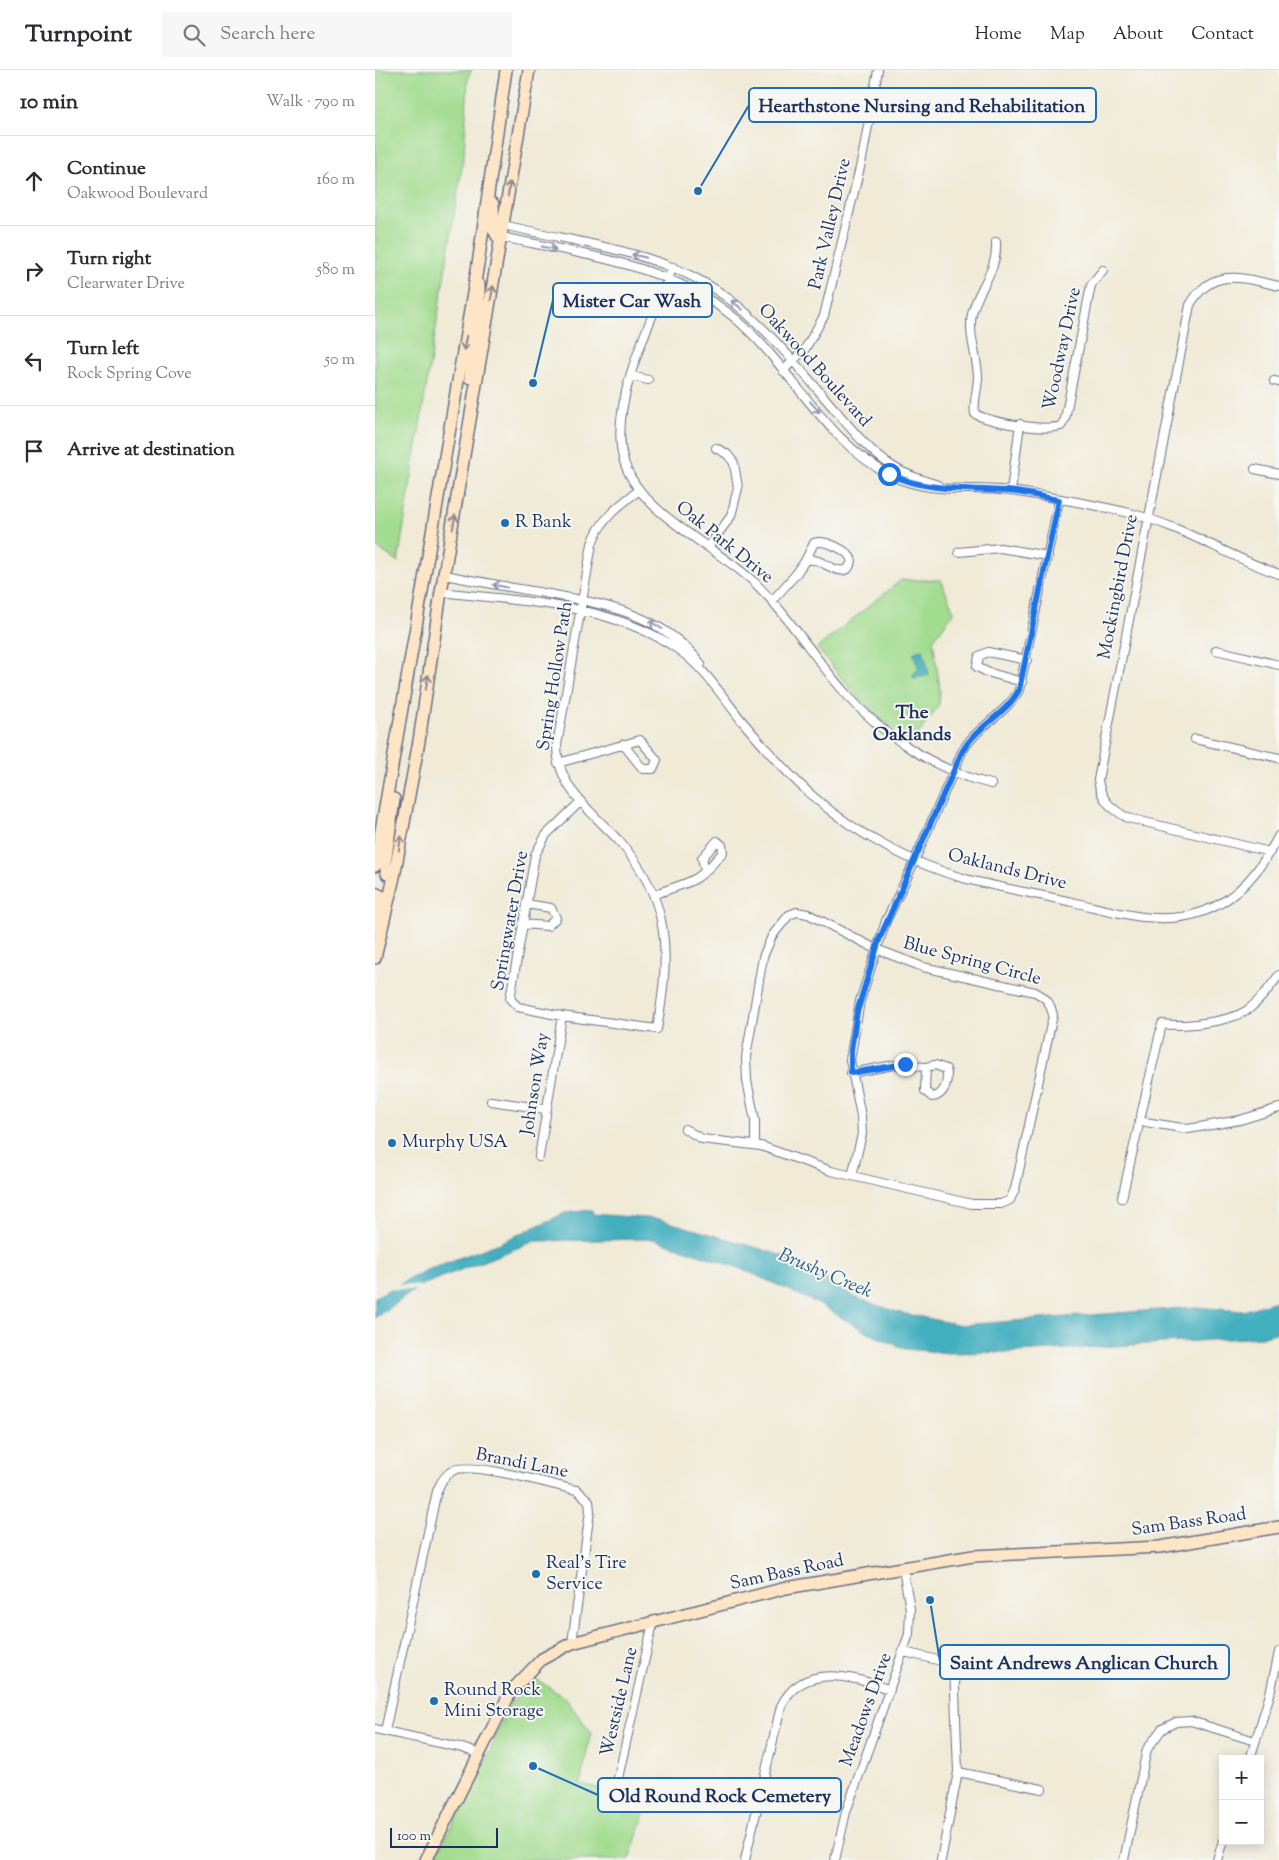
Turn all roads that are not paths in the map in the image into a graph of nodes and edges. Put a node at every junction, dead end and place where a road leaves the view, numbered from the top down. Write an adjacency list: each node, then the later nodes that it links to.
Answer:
1 (507, 70): 4 (main road)
2 (529, 70): 5 (main road, one-way to 2)
3 (878, 70): 13 (street, Park Valley Drive)
4 (504, 84): 6 (main road); 11 (main road)
5 (504, 225): 6 (main road); 8 (street, Oakwood Boulevard, one-way to 5)
6 (502, 238): 10 (street, Oakwood Boulevard, one-way to 10); 18 (main road, one-way to 6)
7 (996, 242): 17 (street, Woodway Drive)
8 (673, 267): 10 (street, Oak Park Drive); 13 (street, Oakwood Boulevard, one-way to 8)
9 (1103, 270): 17 (street, Woodway Drive)
10 (668, 278): 14 (street, Oakwood Boulevard); 15 (street, Oak Park Drive)
11 (475, 282): 18 (main road); 31 (main road, one-way to 31)
12 (1279, 286): 26 (street, Mockingbird Drive)
13 (793, 361): 14 (street, Park Valley Drive); 22 (street, Oakwood Boulevard)
14 (783, 371): 22 (street, Oakwood Boulevard, one-way to 22)
15 (632, 376): 16 (street); 23 (street, Oak Park Drive)
16 (648, 380)
17 (1020, 424): 24 (street, Woodway Drive)
18 (469, 425): 32 (main road, one-way to 18)
19 (716, 448): 27 (street)
20 (1255, 469): 21 (street)
21 (1279, 474)
22 (957, 490): 24 (street, Oakwood Boulevard)
23 (638, 491): 27 (street, Oak Park Drive); 36 (street, Spring Hollow Path)
24 (1011, 491): 25 (street, Oakwood Boulevard)
25 (1059, 500): 26 (street, Oakwood Boulevard); 29 (street)
26 (1148, 519): 33 (street, Oakwood Boulevard); 53 (street, Mockingbird Drive)
27 (709, 546): 37 (street, Oak Park Drive)
28 (959, 552): 29 (street)
29 (1048, 556): 40 (street)
30 (805, 561): 30 (street); 37 (street)
31 (426, 572): 32 (main road); 34 (main road)
32 (445, 574): 35 (main road); 36 (street, Oaklands Drive, one-way to 32)
33 (1279, 574)
34 (423, 589): 35 (main road); 46 (main road)
35 (441, 592): 38 (street, Oaklands Drive); 57 (main road, one-way to 35)
36 (583, 600): 38 (street, Spring Hollow Path); 43 (street, Oaklands Drive, one-way to 36)
37 (772, 601): 49 (street, Oak Park Drive)
38 (581, 611): 43 (street, Oaklands Drive); 48 (street, Spring Hollow Path)
39 (1216, 650): 41 (street)
40 (1027, 660): 42 (street); 42 (street)
41 (1279, 665)
42 (1022, 682): 49 (street)
43 (725, 698): 54 (street, Oaklands Drive)
44 (1195, 739): 47 (street)
45 (623, 744): 45 (street); 48 (street)
46 (394, 753): 55 (main road); 57 (main road)
47 (1279, 758)
48 (558, 763): 51 (street, Spring Hollow Path)
49 (954, 770): 50 (street, Oak Park Drive); 54 (street)
50 (991, 784)
51 (580, 802): 59 (street, Spring Hollow Path); 60 (street, Springwater Drive)
52 (1279, 835): 53 (street, Oaklands Drive)
53 (1270, 852): 54 (street, Oaklands Drive)
54 (915, 860): 63 (street)
55 (375, 866)
56 (705, 870): 59 (street)
57 (394, 877): 64 (main road)
58 (375, 893): 62 (main road)
59 (654, 894): 67 (street, Spring Hollow Path)
60 (525, 904): 61 (street, Springwater Drive); 61 (street)
61 (522, 924): 66 (street, Springwater Drive)
62 (375, 928)
63 (876, 949): 69 (street); 75 (street, Blue Spring Circle); 77 (street, Blue Spring Circle)
64 (375, 958)
65 (1279, 976): 73 (street)
66 (562, 1016): 67 (street, Springwater Drive); 72 (street, Johnson Way)
67 (657, 1029)
68 (925, 1067): 69 (street)
69 (851, 1073): 77 (street)
70 (491, 1101): 72 (street)
71 (1279, 1108): 73 (street)
72 (546, 1109): 76 (street, Johnson Way)
73 (1139, 1122): 78 (street)
74 (685, 1129): 75 (street)
75 (755, 1145): 77 (street, Blue Spring Circle)
76 (539, 1156)
77 (852, 1176)
78 (1121, 1198)
79 (1279, 1528): 80 (main road, Sam Bass Road)
80 (903, 1569): 81 (main road, Sam Bass Road); 83 (street, Meadows Drive)
81 (653, 1623): 82 (main road, Sam Bass Road); 92 (street, Westside Lane)
82 (572, 1643): 87 (street, Brandi Lane); 89 (main road, Sam Bass Road)
83 (904, 1652): 85 (street, Meadows Drive); 91 (street)
84 (1279, 1652): 88 (street)
85 (890, 1690): 96 (street); 97 (street, Meadows Drive)
86 (375, 1729): 87 (street)
87 (385, 1731): 89 (street)
88 (1255, 1741): 90 (street); 99 (street)
89 (480, 1754): 95 (main road, Sam Bass Road)
90 (1251, 1755)
91 (958, 1772): 93 (street); 98 (street)
92 (616, 1787)
93 (1042, 1789)
94 (1222, 1845): 100 (street)
95 (426, 1860)
96 (745, 1860)
97 (835, 1860)
98 (941, 1860)
99 (1124, 1860)
100 (1217, 1860)

